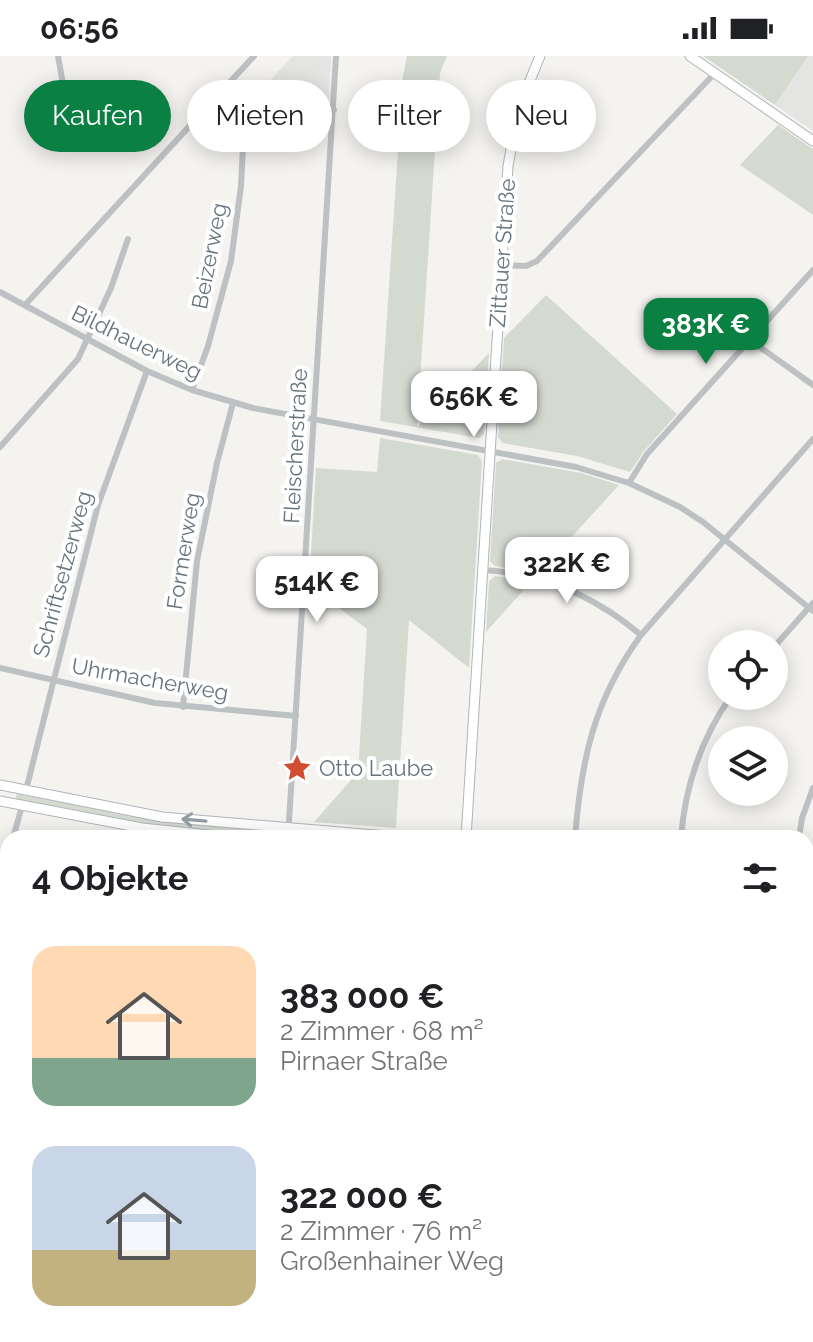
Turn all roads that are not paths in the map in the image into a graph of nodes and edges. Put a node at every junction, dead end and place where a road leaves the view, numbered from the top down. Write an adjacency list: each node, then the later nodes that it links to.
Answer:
1 (58, 56): 7 (street)
2 (254, 56): 16 (street)
3 (336, 56): 9 (street, Fleischerstraße)
4 (540, 56): 8 (street, Zittauer Straße)
5 (690, 56): 6 (street)
6 (715, 73): 10 (street); 13 (street)
7 (62, 80)
8 (529, 80)
9 (334, 110): 21 (street, Beizerweg); 23 (street, Fleischerstraße)
10 (813, 141)
11 (509, 152): 13 (street, Zittauer Straße)
12 (128, 239): 17 (street)
13 (501, 265): 26 (street, Zittauer Straße)
14 (813, 270): 18 (street)
15 (0, 292): 16 (street, Bildhauerweg)
16 (25, 305): 17 (street, Bildhauerweg)
17 (88, 340): 19 (street, Bildhauerweg); 25 (street)
18 (750, 340): 20 (street); 27 (street)
19 (147, 371): 21 (street, Bildhauerweg); 34 (street, Schriftsetzerweg)
20 (813, 385)
21 (192, 390): 22 (street, Bildhauerweg)
22 (233, 403): 23 (street, Bildhauerweg); 35 (street, Formerweg)
23 (315, 418): 26 (street, Bildhauerweg); 37 (street, Fleischerstraße)
24 (813, 439): 28 (street)
25 (0, 447)
26 (490, 450): 27 (street, Bildhauerweg); 29 (street, Zittauer Straße)
27 (629, 483): 28 (street, Bildhauerweg)
28 (725, 539): 30 (street, Bildhauerweg); 32 (street)
29 (482, 570): 32 (street); 47 (street, Zittauer Straße)
30 (812, 607): 31 (street)
31 (788, 632)
32 (641, 635): 48 (street)
33 (0, 668): 34 (street, Uhrmacherweg)
34 (53, 680): 35 (street, Uhrmacherweg); 40 (street, Schriftsetzerweg)
35 (183, 707): 37 (street, Uhrmacherweg)
36 (722, 710): 49 (street)
37 (296, 716): 46 (street, Fleischerstraße)
38 (0, 785): 40 (street)
39 (813, 788): 50 (street)
40 (26, 790): 45 (street, one-way to 40)
41 (0, 801): 42 (street)
42 (22, 806): 43 (street); 44 (street)
43 (15, 830)
44 (161, 830)
45 (264, 830)
46 (288, 830)
47 (466, 830)
48 (576, 830)
49 (682, 830)
50 (800, 830)

